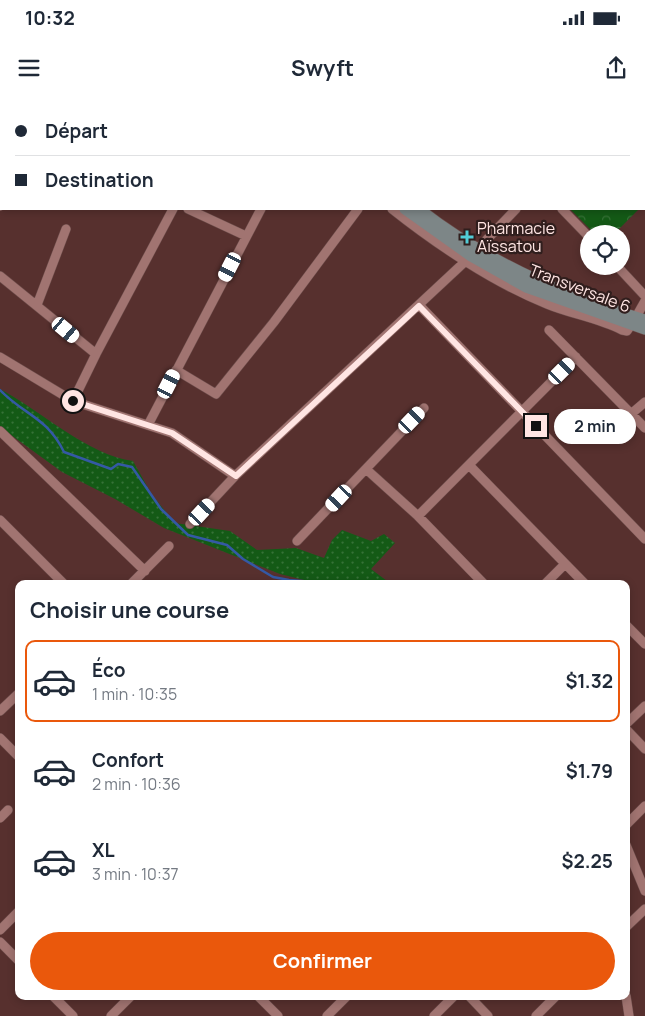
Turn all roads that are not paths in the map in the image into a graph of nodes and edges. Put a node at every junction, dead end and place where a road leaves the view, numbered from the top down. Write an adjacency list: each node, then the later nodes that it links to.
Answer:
1 (172, 210): 23 (street)
2 (190, 210): 12 (street)
3 (260, 210): 12 (street)
4 (357, 210): 26 (street)
5 (393, 210): 13 (street)
6 (406, 210): 13 (main road, Transversale 6)
7 (420, 210): 13 (main road, Transversale 6)
8 (511, 210): 13 (street)
9 (563, 210): 10 (street)
10 (580, 228)
11 (66, 229): 18 (street)
12 (246, 236): 26 (street)
13 (471, 256): 19 (street); 20 (main road, Transversale 6); 20 (main road, Transversale 6)
14 (625, 275): 16 (street)
15 (0, 276): 18 (street)
16 (645, 296)
17 (645, 301): 20 (street)
18 (37, 305): 23 (street)
19 (419, 306): 30 (street); 37 (street)
20 (639, 317): 21 (main road, Transversale 6)
21 (645, 329)
22 (549, 330): 25 (street)
23 (96, 354): 27 (street)
24 (0, 357): 27 (street)
25 (576, 357): 30 (street); 31 (street)
26 (176, 370): 32 (street)
27 (73, 401): 32 (street)
28 (645, 402): 31 (street)
29 (424, 408): 36 (street)
30 (522, 412): 35 (street); 41 (street)
31 (631, 414): 33 (street)
32 (148, 426): 37 (street)
33 (645, 428)
34 (0, 431): 45 (street)
35 (469, 466): 38 (street); 44 (street)
36 (366, 469): 38 (street); 42 (street)
37 (236, 476): 40 (street)
38 (418, 516): 48 (street)
39 (0, 520): 46 (street)
40 (190, 524)
41 (645, 538)
42 (297, 541)
43 (169, 546): 45 (street)
44 (565, 564): 49 (street); 50 (street)
45 (145, 570): 47 (street)
46 (60, 580)
47 (135, 580)
48 (480, 580)
49 (549, 580)
50 (581, 580)
51 (630, 629): 52 (street)
52 (645, 644)
53 (15, 697): 55 (street)
54 (645, 706): 56 (street)
55 (0, 711)
56 (630, 720)
57 (630, 733): 59 (street)
58 (0, 738): 60 (street)
59 (645, 748)
60 (15, 754)
61 (645, 806): 64 (street)
62 (8, 810): 63 (street)
63 (0, 818)
64 (630, 821)
65 (630, 855): 66 (street)
66 (645, 891)
67 (645, 908): 69 (street)
68 (15, 915): 70 (street)
69 (630, 923)
70 (0, 930)
71 (0, 942): 72 (street)
72 (15, 957)
73 (57, 1000): 81 (street)
74 (127, 1000): 82 (street)
75 (262, 1000): 83 (street)
76 (344, 1000): 84 (street)
77 (450, 1000): 85 (street)
78 (473, 1000): 86 (street)
79 (552, 1000): 87 (street)
80 (627, 1000): 88 (street)
81 (73, 1016)
82 (111, 1016)
83 (278, 1016)
84 (327, 1016)
85 (434, 1016)
86 (488, 1016)
87 (536, 1016)
88 (629, 1016)

